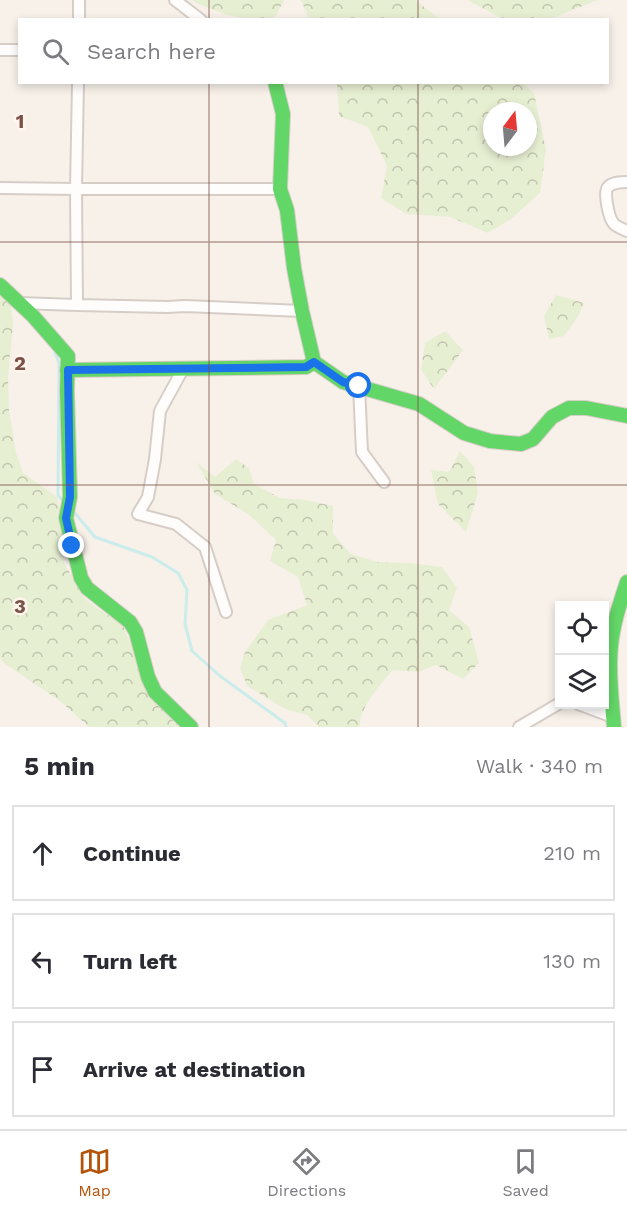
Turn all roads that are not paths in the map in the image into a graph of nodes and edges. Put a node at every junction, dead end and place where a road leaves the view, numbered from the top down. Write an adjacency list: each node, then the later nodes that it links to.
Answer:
1 (79, 0): 3 (street)
2 (175, 0): 4 (street)
3 (79, 18)
4 (198, 18)
5 (0, 50): 6 (street)
6 (18, 50)
7 (78, 84): 11 (street)
8 (276, 84): 12 (street)
9 (627, 182): 13 (street)
10 (0, 188): 11 (street)
11 (76, 189): 12 (street); 16 (street)
12 (279, 189): 17 (street)
13 (627, 231)
14 (0, 285): 15 (street)
15 (19, 303): 16 (street); 20 (street)
16 (78, 305): 17 (street)
17 (302, 311): 18 (street)
18 (314, 362): 19 (street); 21 (street)
19 (183, 369): 20 (street); 25 (street)
20 (68, 370): 29 (street)
21 (359, 386): 22 (street); 23 (street)
22 (627, 416)
23 (384, 482)
24 (627, 582): 28 (street)
25 (226, 612)
26 (555, 706): 30 (street)
27 (586, 709): 28 (street)
28 (613, 722)
29 (191, 727)
30 (519, 727)

